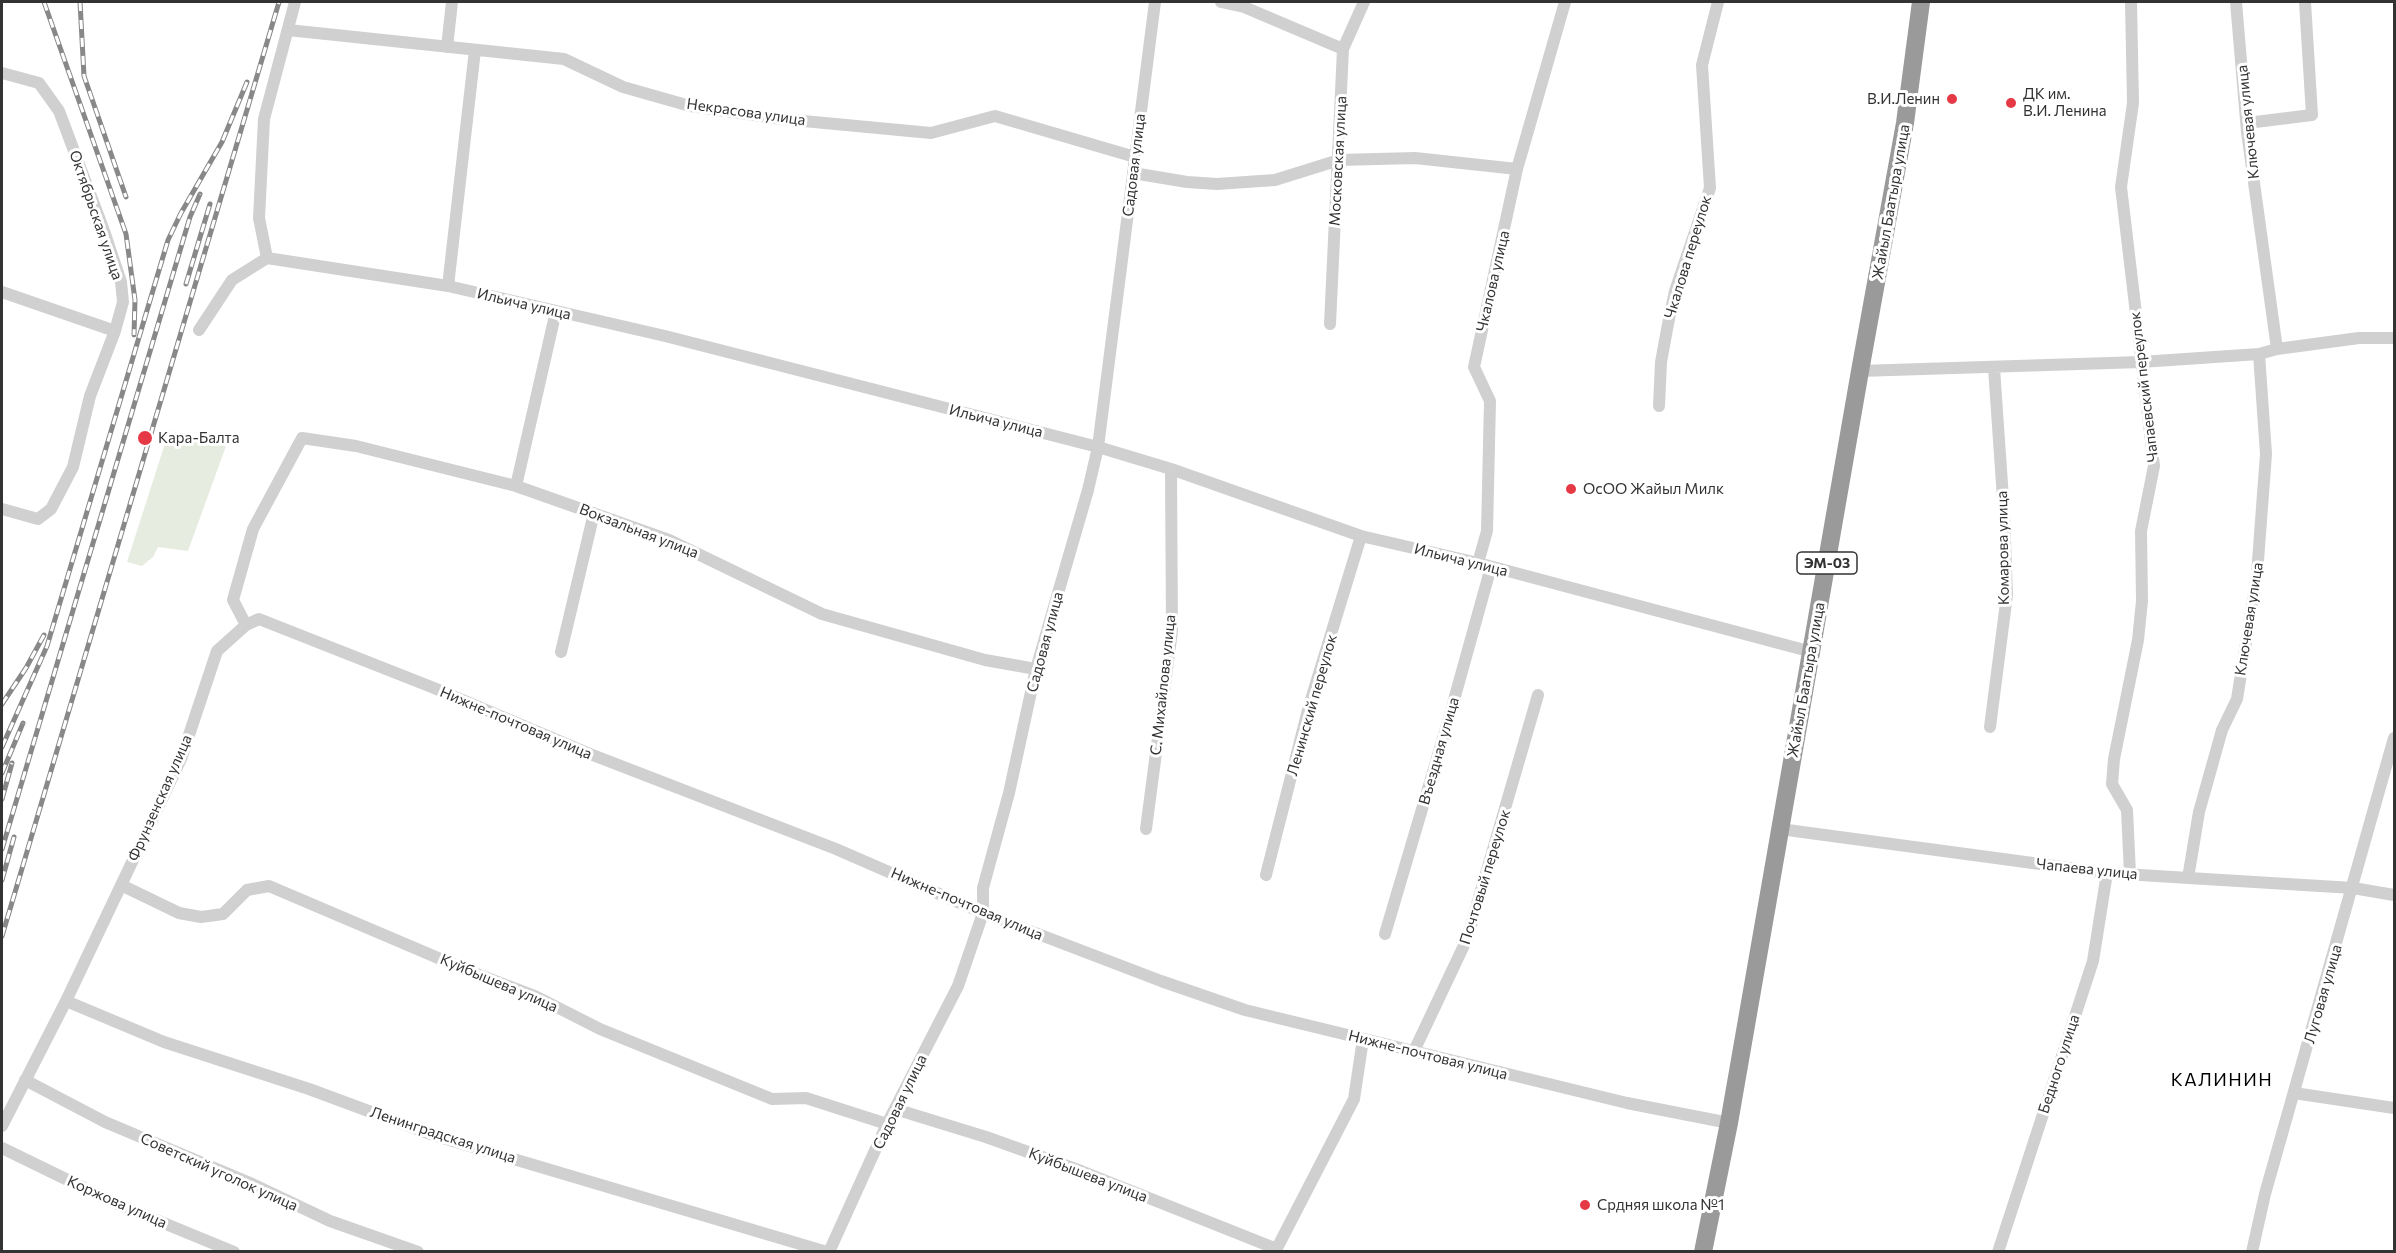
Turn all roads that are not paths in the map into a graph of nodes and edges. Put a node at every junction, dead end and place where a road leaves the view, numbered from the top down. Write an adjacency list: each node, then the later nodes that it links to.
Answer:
1 (296, 2): 12 (street)
2 (452, 2): 13 (street)
3 (1155, 2): 18 (street, Садовая улица)
4 (1221, 2): 14 (street)
5 (1364, 2): 14 (street, Московская улица)
6 (1565, 2): 20 (street, Чкалова улица)
7 (1718, 2): 35 (street, Чкалова переулок)
8 (1921, 2): 34 (highway, Жайыл Баатыра улица / ЭМ-03)
9 (2131, 2): 32 (street, Чапаевский переулок)
10 (2236, 2): 17 (street, Ключевая улица)
11 (2305, 2): 17 (street)
12 (288, 30): 13 (street, Некрасова улица); 22 (street)
13 (447, 47): 15 (street, Некрасова улица)
14 (1343, 49): 19 (street, Московская улица)
15 (475, 50): 18 (street, Некрасова улица); 23 (street)
16 (2, 73): 28 (street, Октябрьская улица)
17 (2247, 123): 30 (street, Ключевая улица)
18 (1134, 157): 21 (street, Садовая улица)
19 (1339, 160): 20 (street); 21 (street); 26 (street, Московская улица)
20 (1517, 169): 42 (street, Чкалова улица)
21 (1133, 173): 36 (street, Садовая улица)
22 (267, 258): 23 (street, Ильича улица); 27 (street)
23 (448, 286): 25 (street, Ильича улица)
24 (2, 292): 28 (street)
25 (556, 311): 36 (street, Ильича улица); 38 (street)
26 (1330, 324)
27 (199, 330)
28 (115, 331): 39 (street, Октябрьская улица)
29 (2394, 338): 30 (street)
30 (2277, 349): 31 (street)
31 (2259, 354): 32 (street); 56 (street, Ключевая улица)
32 (2141, 362): 33 (street); 54 (street, Чапаевский переулок)
33 (1994, 368): 34 (street); 49 (street, Комарова улица)
34 (1860, 371): 46 (highway, Жайыл Баатыра улица / ЭМ-03)
35 (1659, 406)
36 (1098, 447): 37 (street, Ильича улица); 47 (street, Садовая улица)
37 (1171, 469): 41 (street, Ильича улица); 51 (street, С. Михайлова улица)
38 (516, 486): 40 (street, Вокзальная улица); 44 (street, Вокзальная улица)
39 (2, 509)
40 (594, 513): 45 (street); 47 (street, Вокзальная улица)
41 (1361, 536): 42 (street, Ильича улица); 55 (street, Ленинский переулок)
42 (1478, 563): 43 (street, Ильича улица)
43 (1491, 567): 46 (street, Ильича улица); 61 (street, Въездная улица)
44 (246, 626): 57 (street, Фрунзенская улица); 60 (street, Нижне-почтовая улица)
45 (561, 652)
46 (1812, 652): 52 (highway, Жайыл Баатыра улица / ЭМ-03)
47 (1036, 669): 60 (street, Садовая улица)
48 (1538, 696): 64 (street, Почтовый переулок)
49 (1990, 727)
50 (2394, 738): 58 (street, Луговая улица)
51 (1146, 829)
52 (1780, 829): 53 (street, Чапаева улица); 69 (highway, Жайыл Баатыра улица / ЭМ-03)
53 (2107, 873): 54 (street, Чапаева улица); 78 (street, Бедного улица)
54 (2130, 874): 56 (street, Чапаева улица)
55 (1266, 875)
56 (2188, 878): 58 (street, Чапаева улица)
57 (121, 885): 62 (street, Фрунзенская улица); 70 (street, Куйбышева улица)
58 (2354, 888): 59 (street, Чапаева улица); 66 (street, Луговая улица)
59 (2394, 895)
60 (983, 913): 63 (street, Нижне-почтовая улица); 67 (street, Садовая улица)
61 (1385, 934)
62 (66, 1001): 65 (street, Фрунзенская улица); 76 (street, Ленинградская улица)
63 (1363, 1039): 64 (street, Нижне-почтовая улица); 73 (street)
64 (1413, 1051): 69 (street, Нижне-почтовая улица)
65 (26, 1080): 71 (street, Фрунзенская улица); 75 (street, Советский уголок улица)
66 (2294, 1093): 68 (street); 79 (street, Луговая улица)
67 (895, 1108): 70 (street, Садовая улица); 73 (street, Куйбышева улица)
68 (2394, 1108)
69 (1720, 1121): 77 (highway, Жайыл Баатыра улица / ЭМ-03)
70 (887, 1124): 76 (street, Садовая улица)
71 (2, 1126)
72 (2, 1148): 74 (street, Коржова улица)
73 (1276, 1250)
74 (234, 1251)
75 (418, 1251)
76 (828, 1251)
77 (1703, 1251)
78 (1998, 1251)
79 (2252, 1251)

